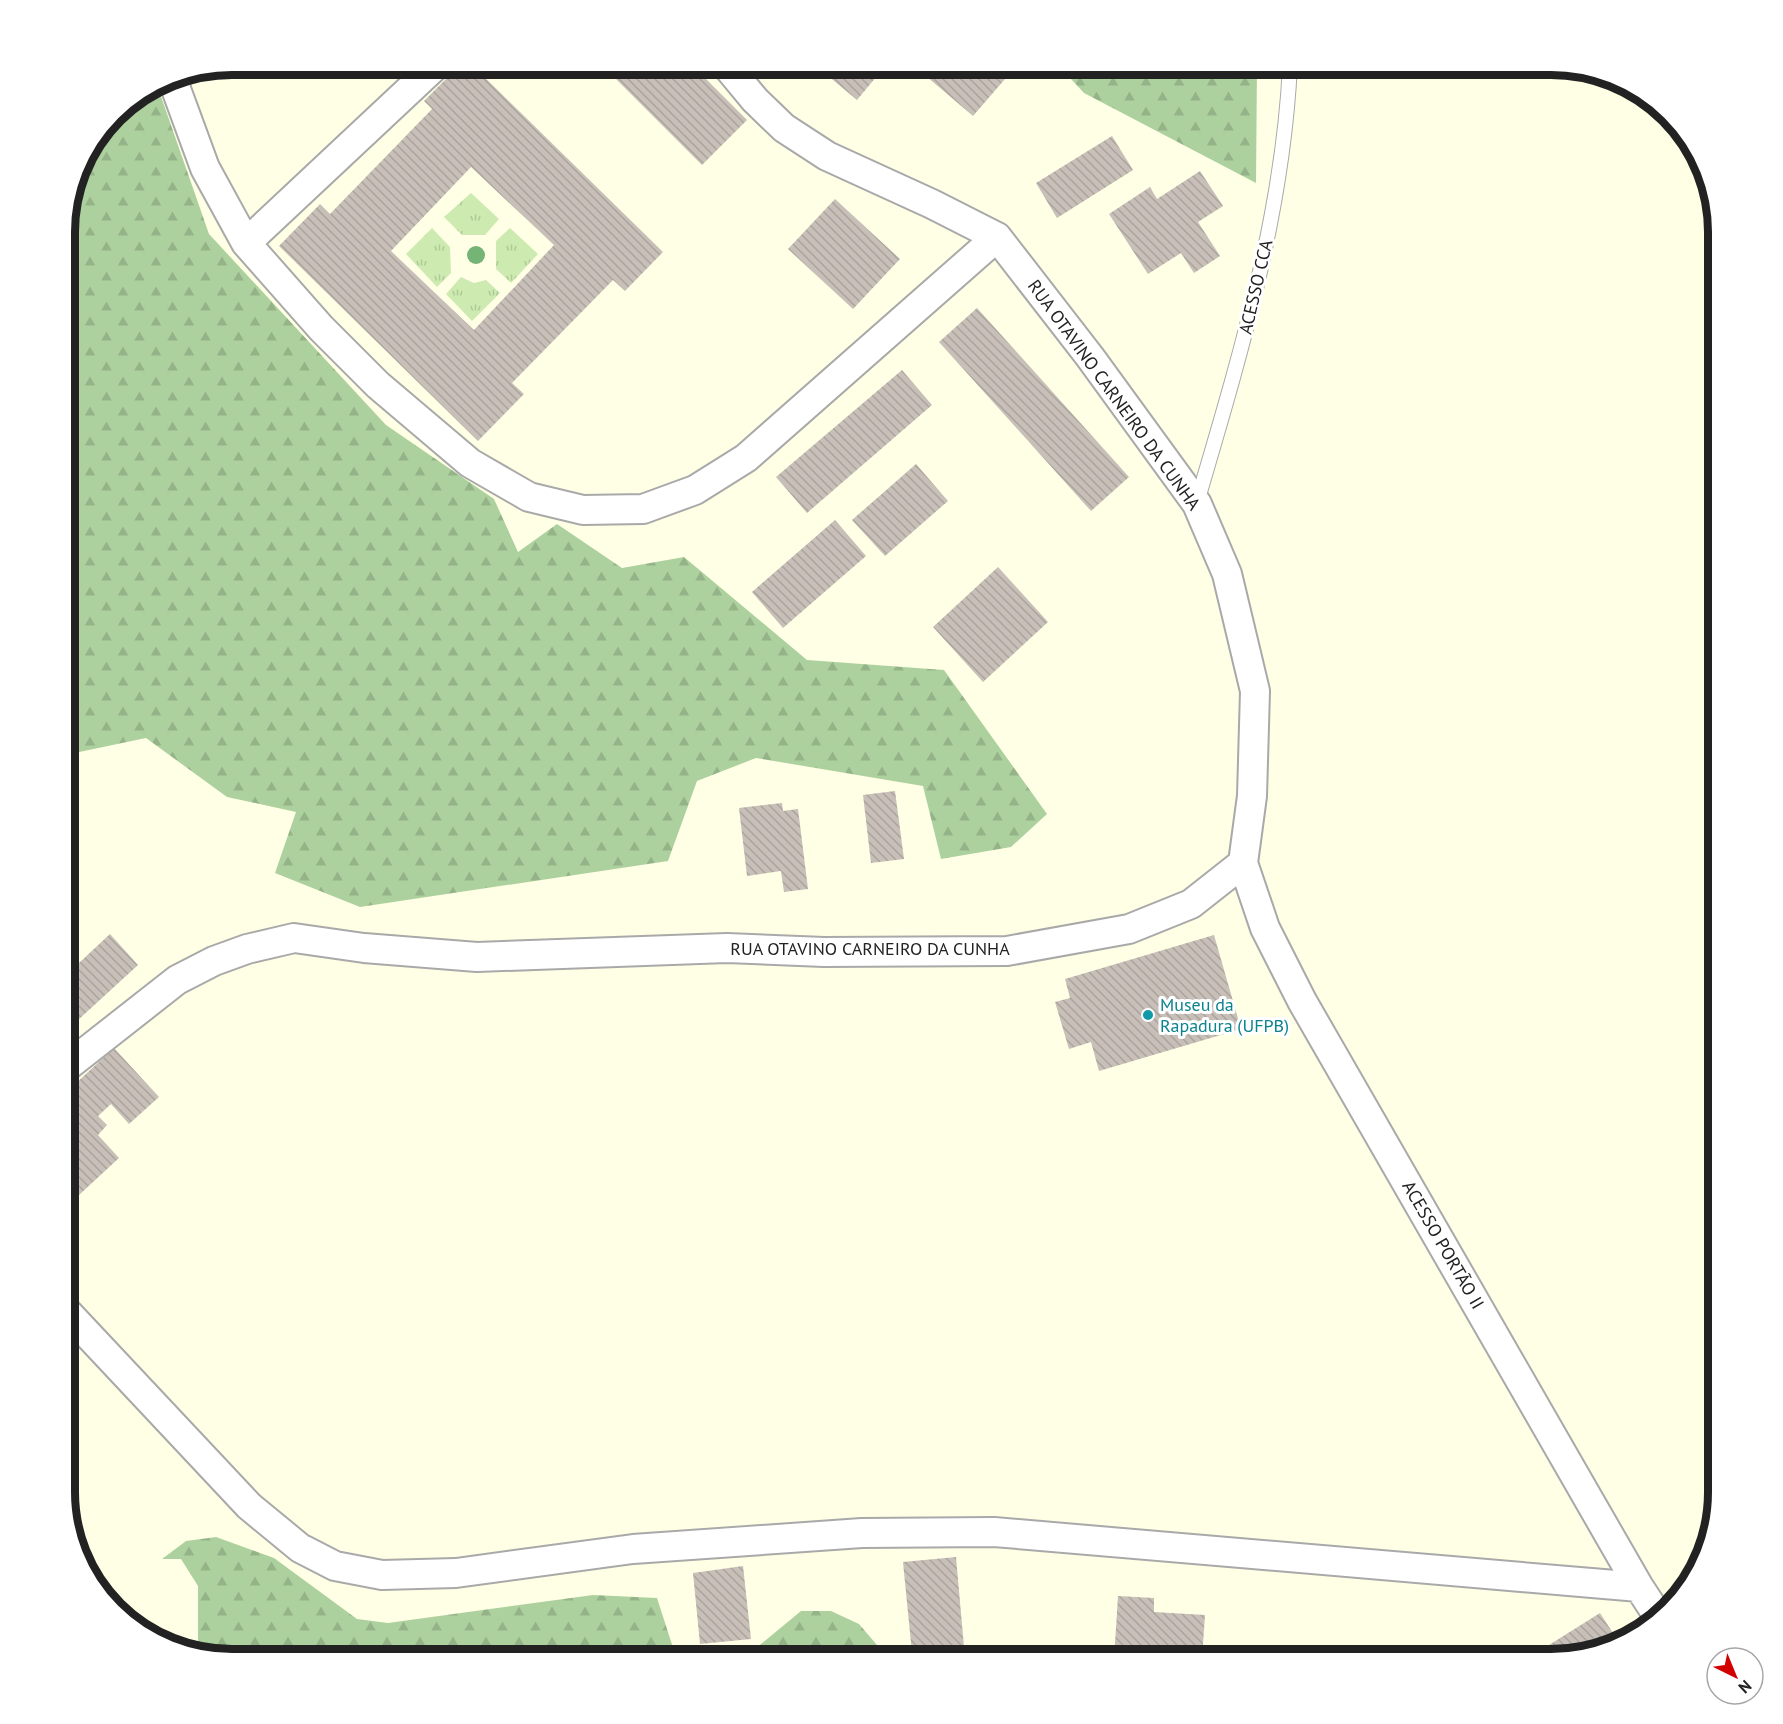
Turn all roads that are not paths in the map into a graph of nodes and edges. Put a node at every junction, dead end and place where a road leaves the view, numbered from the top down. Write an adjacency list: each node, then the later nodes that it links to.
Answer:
1 (424, 75): 6 (street)
2 (734, 75): 5 (street)
3 (1289, 75): 7 (lane, ACESSO CCA)
4 (176, 86): 6 (street)
5 (997, 237): 6 (street); 7 (street, RUA OTAVINO CARNEIRO DA CUNHA)
6 (246, 243)
7 (1197, 504): 8 (street, RUA OTAVINO CARNEIRO DA CUNHA)
8 (1243, 863): 9 (street, RUA OTAVINO CARNEIRO DA CUNHA); 11 (street, ACESSO PORTÃO II)
9 (75, 1060)
10 (75, 1322): 11 (street)
11 (1640, 1587): 12 (street, ACESSO PORTÃO II)
12 (1654, 1610)

